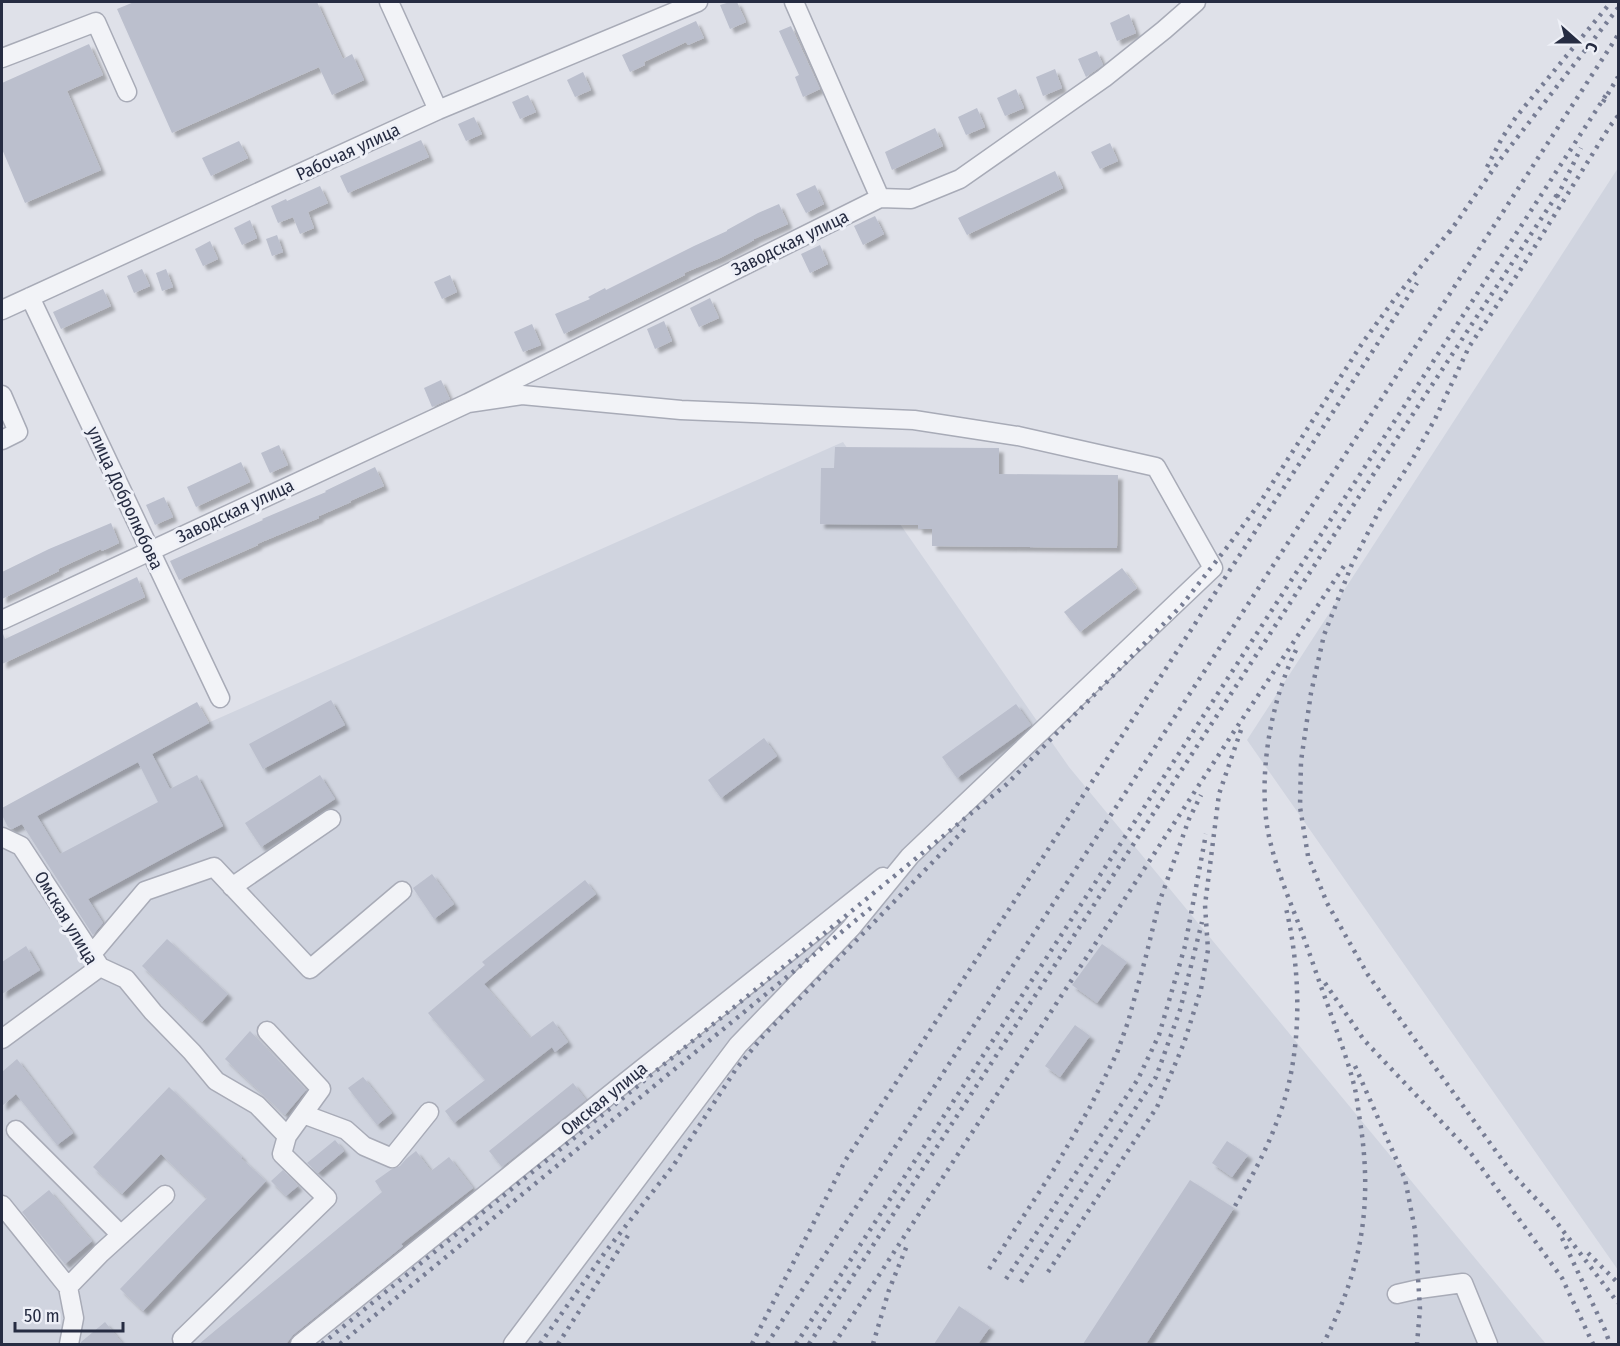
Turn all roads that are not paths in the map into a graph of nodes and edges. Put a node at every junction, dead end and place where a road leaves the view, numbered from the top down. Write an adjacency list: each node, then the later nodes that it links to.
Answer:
1 (389, 2): 7 (street)
2 (698, 2): 7 (street, Рабочая улица)
3 (794, 2): 8 (street)
4 (1196, 2): 8 (street, Заводская улица)
5 (2, 58): 6 (street)
6 (127, 92)
7 (438, 110): 9 (street, Рабочая улица)
8 (880, 198): 12 (street, Заводская улица)
9 (30, 297): 10 (street, Рабочая улица); 14 (street, улица Добролюбова)
10 (2, 310)
11 (2, 395): 13 (street)
12 (468, 403): 14 (street, Заводская улица); 19 (street, Заводская улица)
13 (2, 440)
14 (150, 551): 15 (street, Заводская улица); 16 (street, улица Добролюбова)
15 (2, 620)
16 (220, 698)
17 (331, 819): 20 (street)
18 (2, 837): 22 (street, Омская улица)
19 (910, 856): 36 (street, Омская улица); 37 (street)
20 (232, 886): 21 (street); 22 (street)
21 (402, 891)
22 (96, 961): 24 (street, Омская улица); 28 (street)
23 (267, 1030): 26 (street)
24 (2, 1039)
25 (429, 1112): 26 (street)
26 (303, 1114): 28 (street)
27 (16, 1130): 31 (street)
28 (287, 1136): 34 (street)
29 (165, 1195): 31 (street)
30 (2, 1205): 32 (street)
31 (121, 1234): 32 (street)
32 (68, 1287): 35 (street)
33 (1397, 1294): 38 (street)
34 (182, 1340)
35 (69, 1344)
36 (300, 1344)
37 (513, 1344)
38 (1488, 1344)

